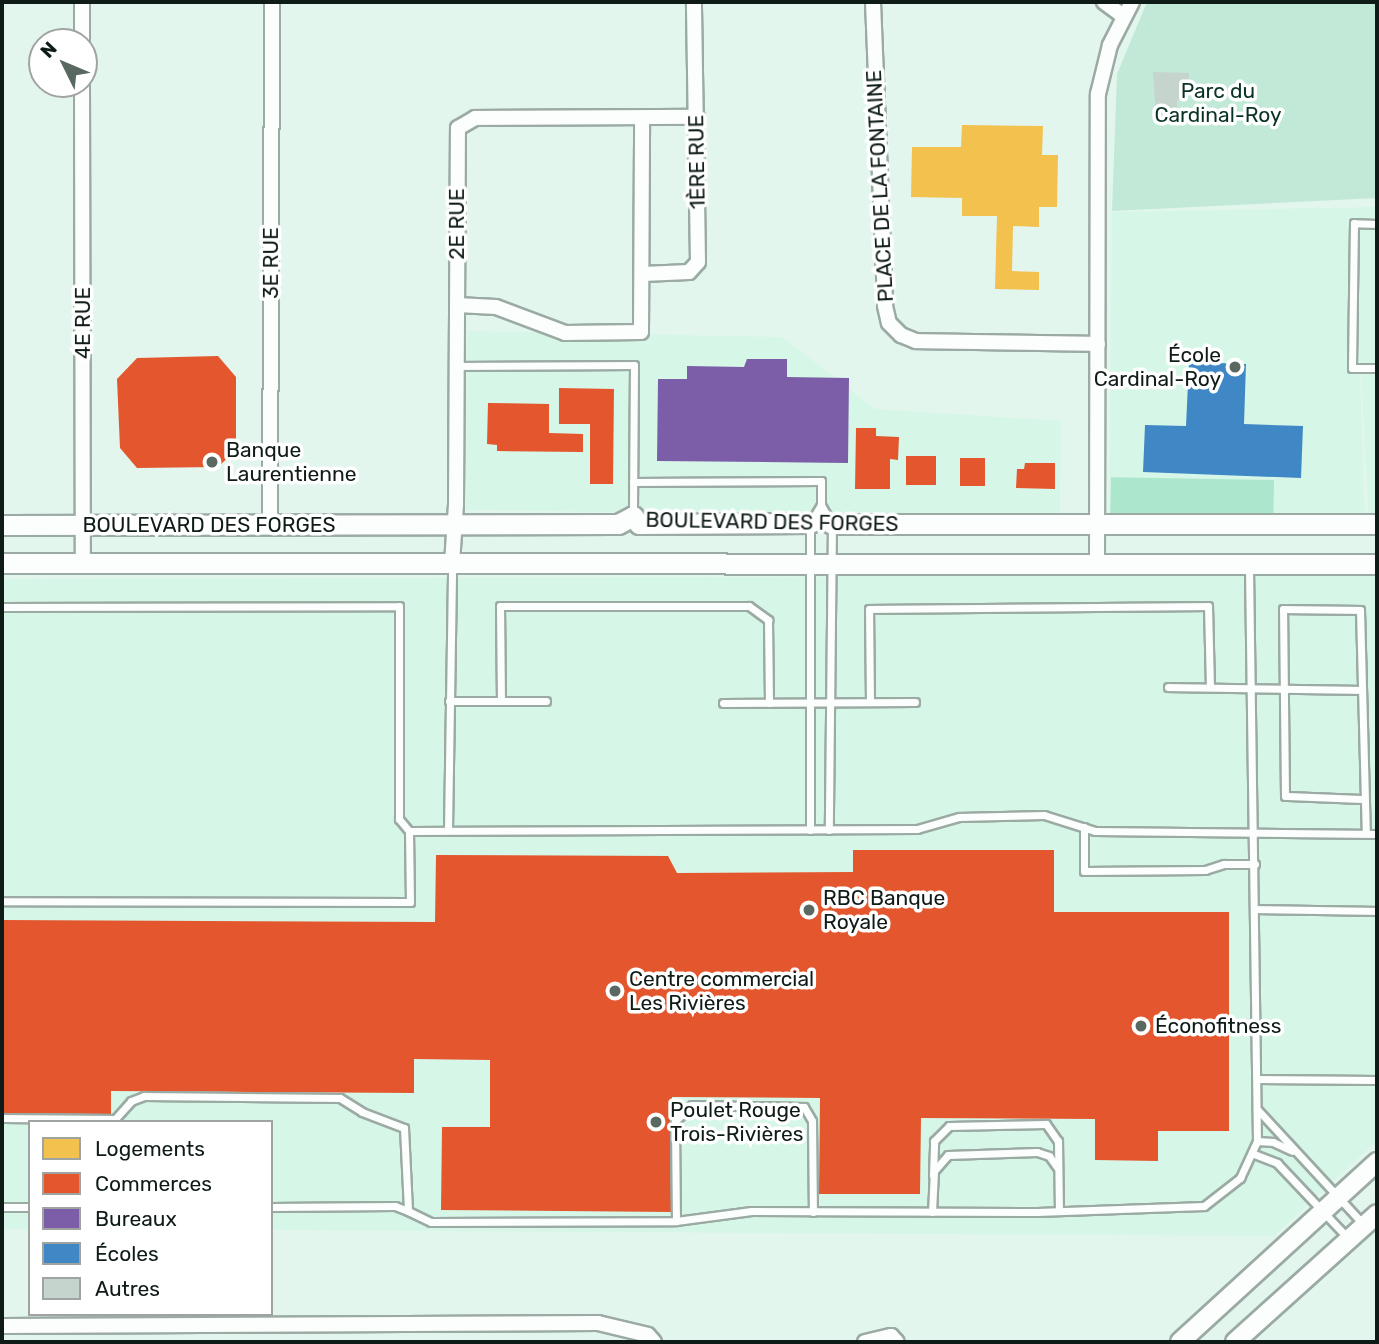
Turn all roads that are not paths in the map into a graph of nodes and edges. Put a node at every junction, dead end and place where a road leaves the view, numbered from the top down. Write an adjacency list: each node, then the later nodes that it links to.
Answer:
1 (82, 2): 8 (street)
2 (272, 2): 27 (street, 3E RUE)
3 (694, 2): 10 (street, 1ÈRE RUE)
4 (873, 2): 15 (street, PLACE DE LA FONTAINE)
5 (1104, 2): 7 (street)
6 (1132, 2): 7 (street)
7 (1123, 16): 15 (street)
8 (82, 28)
9 (82, 98): 26 (street, 4E RUE)
10 (697, 117): 11 (street, 2E RUE); 13 (street, 1ÈRE RUE)
11 (642, 118): 13 (street); 14 (street, 2E RUE)
12 (1377, 223): 17 (lane)
13 (643, 274): 14 (street)
14 (457, 305): 16 (street, 2E RUE)
15 (1098, 344): 23 (street)
16 (457, 366): 18 (lane); 28 (street, 2E RUE)
17 (1377, 368)
18 (633, 482): 19 (lane); 20 (lane)
19 (821, 505): 21 (lane); 22 (lane)
20 (633, 516): 21 (main road, BOULEVARD DES FORGES); 28 (main road, BOULEVARD DES FORGES)
21 (810, 523): 22 (street, BOULEVARD DES FORGES); 32 (lane)
22 (832, 524): 23 (main road, BOULEVARD DES FORGES); 33 (lane)
23 (1098, 524): 24 (main road, BOULEVARD DES FORGES); 34 (street)
24 (1377, 524)
25 (2, 525): 26 (main road, BOULEVARD DES FORGES)
26 (83, 525): 27 (main road, BOULEVARD DES FORGES); 30 (street, 4E RUE)
27 (270, 525): 28 (main road, BOULEVARD DES FORGES)
28 (455, 525): 31 (street, 2E RUE)
29 (2, 563): 30 (main road, BOULEVARD DES FORGES)
30 (83, 563): 31 (main road, BOULEVARD DES FORGES)
31 (452, 563): 32 (main road, BOULEVARD DES FORGES); 43 (lane)
32 (810, 563): 33 (main road, BOULEVARD DES FORGES); 50 (lane)
33 (832, 563): 34 (main road, BOULEVARD DES FORGES); 51 (lane)
34 (1097, 563): 35 (main road, BOULEVARD DES FORGES)
35 (1249, 563): 36 (main road, BOULEVARD DES FORGES); 40 (lane)
36 (1377, 564)
37 (2, 607): 57 (lane)
38 (1168, 687): 39 (lane)
39 (1210, 687): 40 (lane); 46 (lane)
40 (1250, 688): 41 (lane); 58 (lane)
41 (1284, 689): 42 (lane); 42 (lane); 52 (lane)
42 (1362, 690): 52 (lane)
43 (449, 701): 44 (lane); 54 (lane)
44 (501, 701): 45 (lane); 49 (lane)
45 (546, 701)
46 (870, 702): 47 (lane); 51 (lane)
47 (915, 702)
48 (723, 703): 49 (lane)
49 (769, 703): 50 (lane)
50 (810, 703): 51 (lane); 55 (lane)
51 (830, 703): 56 (lane)
52 (1364, 799): 59 (lane)
53 (1084, 827): 56 (lane); 58 (lane); 61 (lane)
54 (448, 830): 55 (lane); 57 (lane)
55 (810, 830): 56 (lane)
56 (829, 830)
57 (409, 831): 62 (lane)
58 (1253, 831): 59 (lane); 61 (lane)
59 (1366, 833): 60 (lane)
60 (1377, 834)
61 (1255, 864): 63 (lane)
62 (2, 901)
63 (1255, 909): 64 (lane); 65 (lane)
64 (1377, 911)
65 (1257, 1079): 66 (lane); 67 (lane)
66 (1377, 1080)
67 (1257, 1109): 69 (lane); 71 (lane)
68 (2, 1118): 79 (lane)
69 (1257, 1141): 70 (lane); 71 (lane)
70 (1254, 1154): 80 (lane); 83 (lane)
71 (1298, 1156): 75 (lane)
72 (1377, 1162): 75 (street)
73 (1058, 1171): 74 (lane); 74 (lane); 80 (lane)
74 (933, 1175): 82 (lane)
75 (1338, 1198): 83 (street); 84 (lane)
76 (2, 1207): 77 (lane)
77 (28, 1207)
78 (273, 1207): 79 (lane)
79 (408, 1211): 85 (lane)
80 (1059, 1211): 82 (lane)
81 (813, 1212): 82 (lane); 85 (lane); 85 (lane)
82 (932, 1212)
83 (1322, 1212): 86 (lane); 91 (street)
84 (1371, 1220): 86 (street)
85 (676, 1221)
86 (1350, 1240): 92 (street)
87 (2, 1326): 88 (street)
88 (654, 1342)
89 (864, 1342): 90 (street)
90 (897, 1342)
91 (1180, 1342)
92 (1235, 1342)

